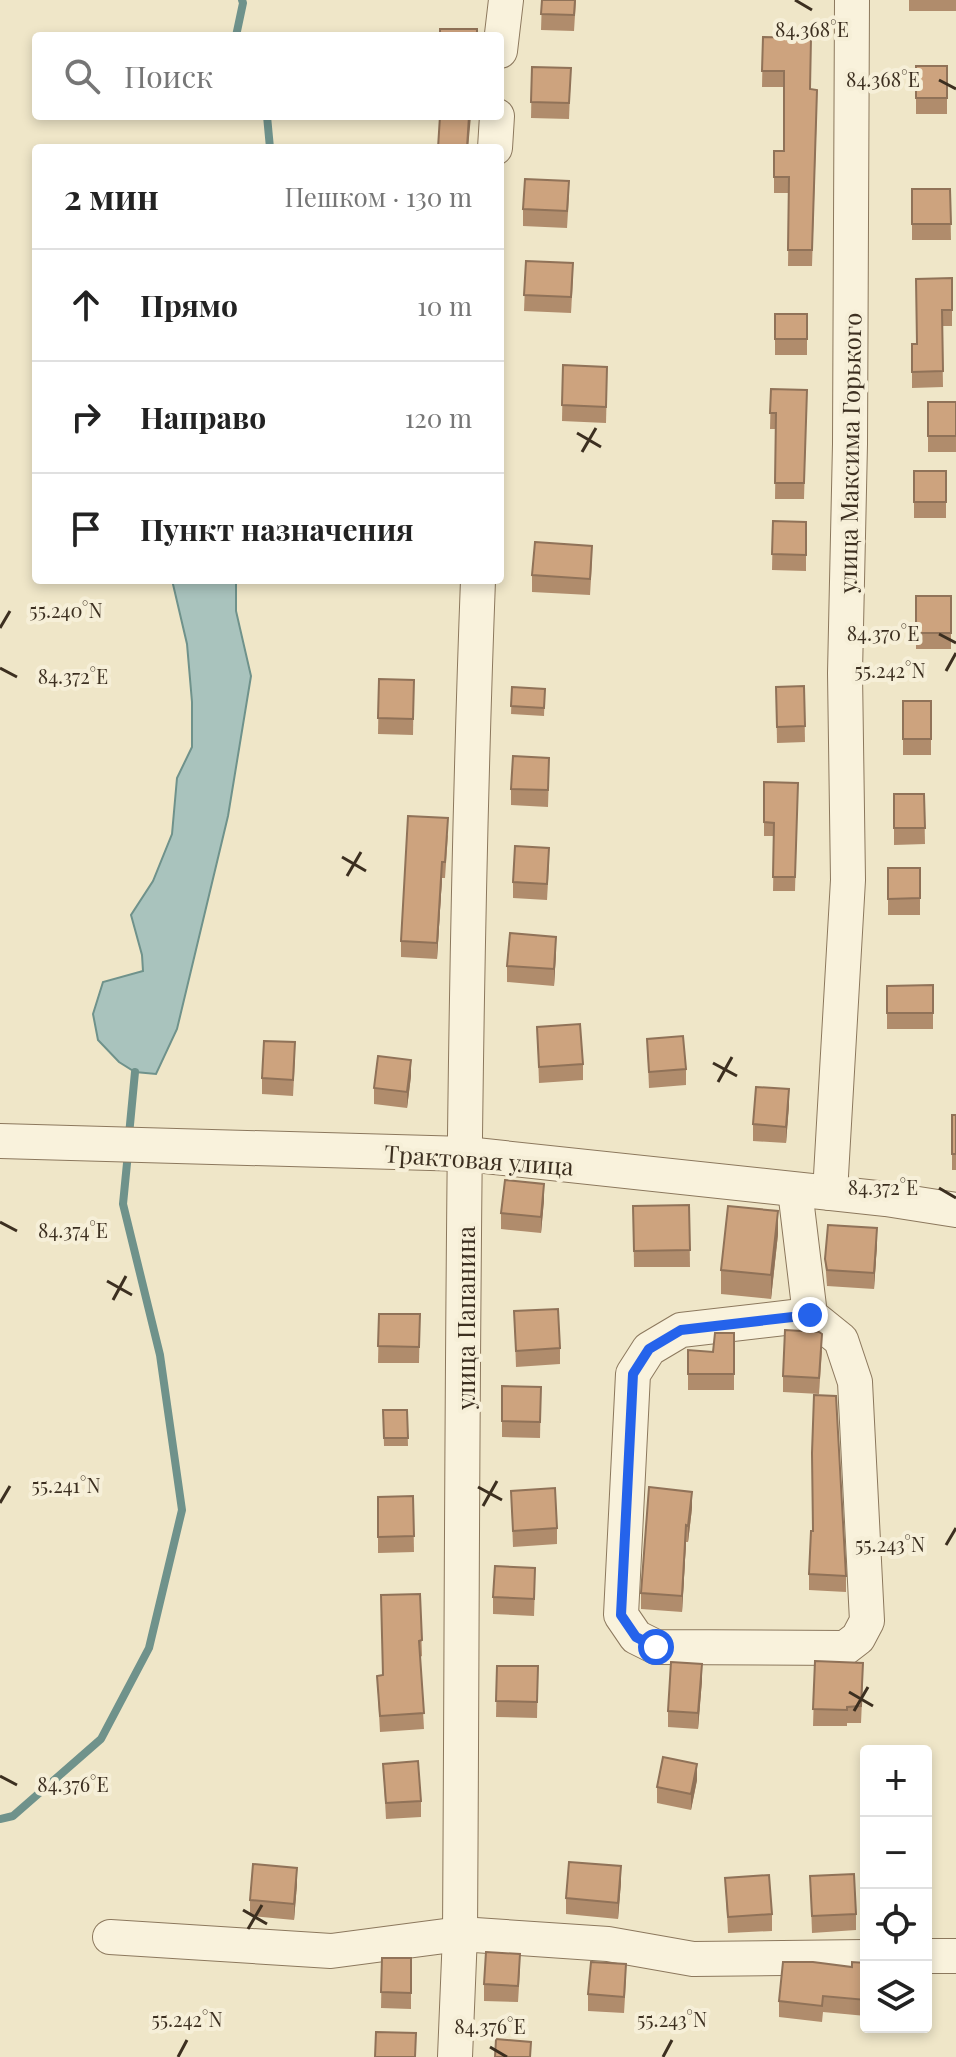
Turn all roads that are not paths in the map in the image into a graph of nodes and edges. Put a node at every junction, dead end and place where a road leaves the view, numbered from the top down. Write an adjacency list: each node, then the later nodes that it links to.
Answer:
1 (506, 0): 3 (street)
2 (852, 0): 10 (street, улица Максима Горького)
3 (502, 32)
4 (497, 120): 5 (street)
5 (495, 144)
6 (478, 584): 8 (street, улица Папанина)
7 (0, 1141): 8 (street, Трактовая улица)
8 (466, 1154): 9 (street, Трактовая улица); 13 (street, улица Папанина)
9 (795, 1190): 10 (street, Трактовая улица); 12 (street)
10 (830, 1193): 11 (street, Трактовая улица)
11 (956, 1210)
12 (810, 1315): 12 (street)
13 (460, 1934): 14 (street); 17 (street); 18 (street, улица Папанина)
14 (110, 1937)
15 (932, 1956): 16 (street)
16 (956, 1956)
17 (860, 1957)
18 (455, 2057)

